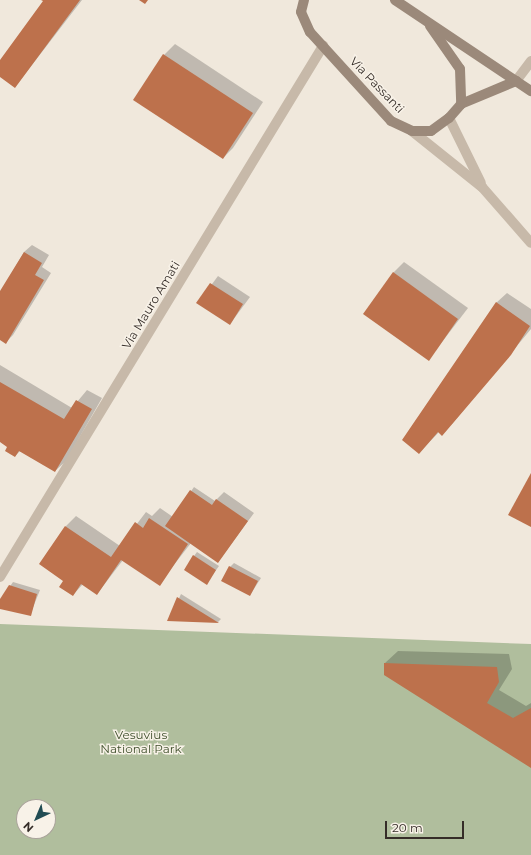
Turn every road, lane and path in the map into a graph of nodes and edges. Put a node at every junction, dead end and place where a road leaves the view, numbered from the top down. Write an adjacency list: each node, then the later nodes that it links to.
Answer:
1 (304, 0): 4 (main road, Via Passanti)
2 (395, 0): 3 (main road)
3 (427, 21): 6 (main road); 8 (main road)
4 (323, 46): 10 (main road, Via Passanti); 13 (street, Via Mauro Amati)
5 (531, 61): 6 (street)
6 (516, 80): 7 (main road); 8 (main road, Via Passanti)
7 (531, 91)
8 (461, 104): 9 (main road, Via Passanti)
9 (449, 118): 10 (main road, Via Passanti); 11 (street)
10 (412, 131): 11 (street)
11 (482, 187): 12 (street)
12 (531, 243)
13 (0, 577)

